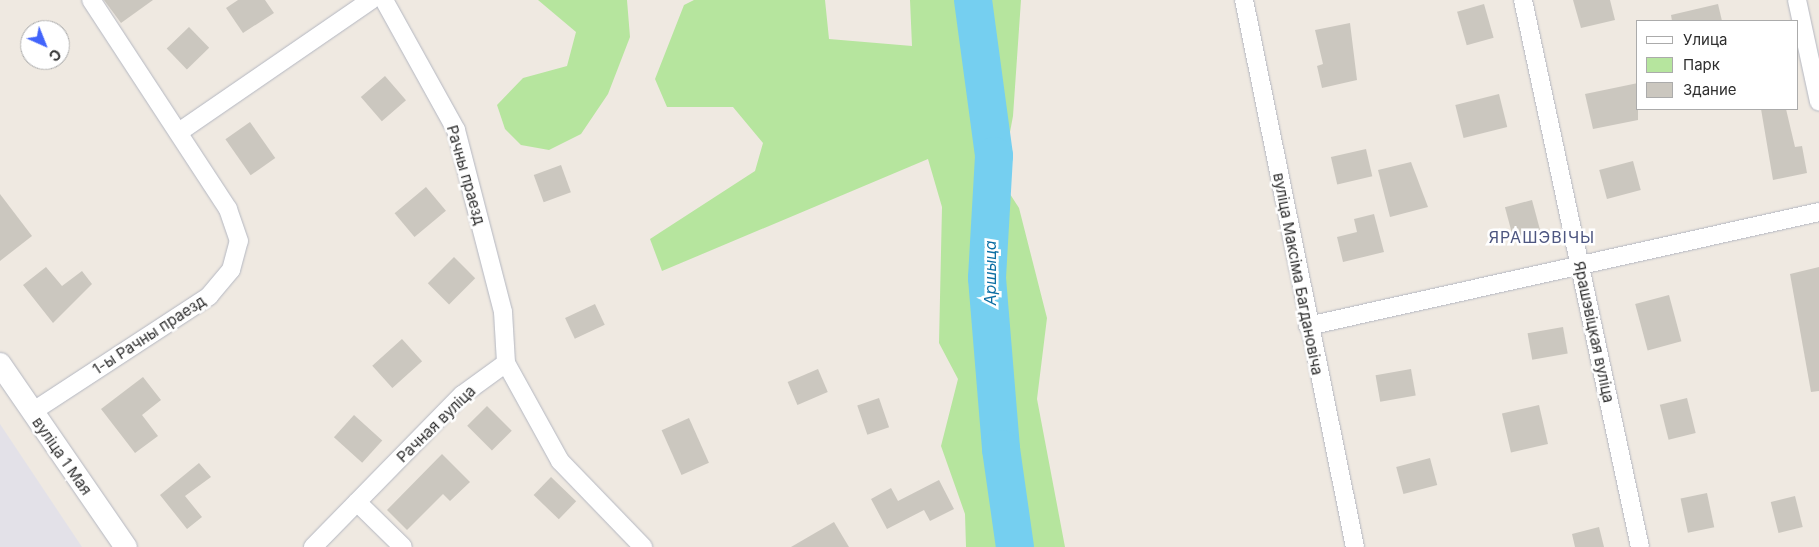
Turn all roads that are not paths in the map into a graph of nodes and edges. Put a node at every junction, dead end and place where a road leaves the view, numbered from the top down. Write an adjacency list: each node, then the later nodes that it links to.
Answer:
1 (91, 0): 8 (street, 1-ы Рачны праезд)
2 (371, 0): 8 (street)
3 (384, 0): 12 (street, Рачны праезд)
4 (1244, 0): 11 (street, вуліца Максіма Багдановіча)
5 (1523, 0): 10 (street, Ярашэвіцкая вуліца)
6 (1797, 0): 7 (street)
7 (1819, 102)
8 (178, 132): 14 (street, 1-ы Рачны праезд)
9 (1819, 212): 10 (street)
10 (1579, 263): 11 (street); 21 (street, Ярашэвіцкая вуліца)
11 (1308, 326): 20 (street, вуліца Максіма Багдановіча)
12 (506, 363): 15 (street, Рачная вуліца); 19 (street)
13 (0, 364): 14 (street, вуліца 1 Мая)
14 (32, 412): 16 (street, вуліца 1 Мая)
15 (357, 502): 17 (street, Рачная вуліца); 18 (street)
16 (126, 547)
17 (313, 547)
18 (402, 547)
19 (643, 547)
20 (1355, 547)
21 (1640, 547)

